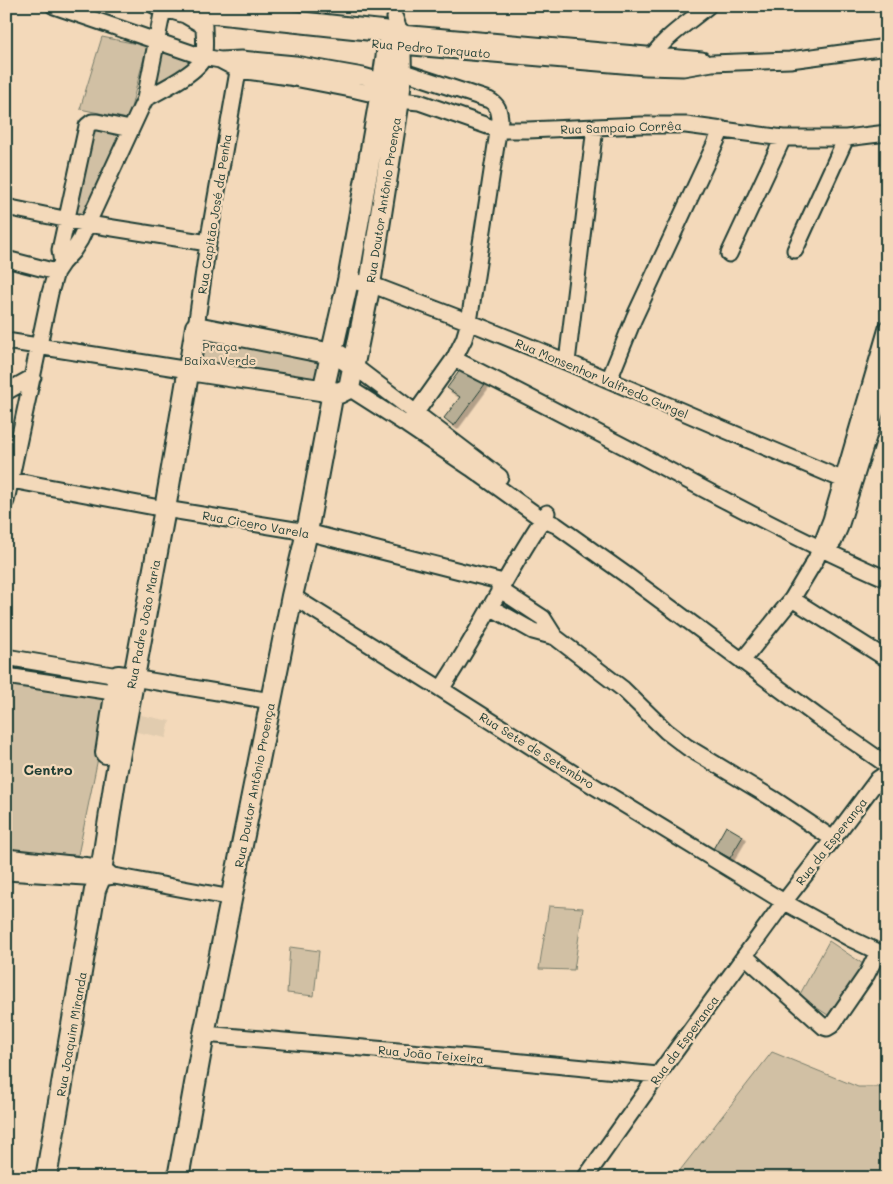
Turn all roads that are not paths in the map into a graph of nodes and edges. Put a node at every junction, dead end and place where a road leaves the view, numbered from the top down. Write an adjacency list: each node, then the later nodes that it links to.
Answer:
1 (54, 6): 6 (street, Rua Sampaio Corrêa)
2 (708, 6): 9 (street)
3 (159, 8): 4 (street, Rua Pedro Torquato); 6 (street)
4 (205, 15): 5 (main road, Rua Pedro Torquato); 8 (street)
5 (395, 30): 9 (street, Rua Pedro Torquato); 11 (main road, Rua Doutor Antônio Proença)
6 (156, 41): 8 (street, Rua Sampaio Corrêa); 12 (street)
7 (887, 47): 9 (street, Rua Pedro Torquato)
8 (203, 57): 10 (street, Rua Sampaio Corrêa); 12 (street)
9 (650, 61)
10 (240, 64): 11 (street, Rua Sampaio Corrêa); 23 (street, Rua Capitão José da Penha)
11 (392, 87): 16 (street, Rua Sampaio Corrêa); 16 (street); 28 (main road, Rua Doutor Antônio Proença); 29 (main road, Rua Doutor Antônio Proença)
12 (145, 99): 14 (street)
13 (596, 127): 15 (street, Rua Sampaio Corrêa); 16 (street, Rua Sampaio Corrêa); 37 (street)
14 (130, 129): 21 (street); 22 (street)
15 (722, 129): 18 (street, Rua Sampaio Corrêa); 42 (street)
16 (499, 130): 30 (street)
17 (887, 133): 19 (street, Rua Sampaio Corrêa)
18 (783, 138): 19 (street, Rua Sampaio Corrêa); 25 (street)
19 (846, 138): 24 (street)
20 (6, 208): 21 (street)
21 (66, 219): 22 (street); 27 (street)
22 (88, 224): 23 (street); 27 (street)
23 (208, 243): 31 (street, Rua Capitão José da Penha)
24 (795, 250)
25 (729, 254)
26 (6, 259): 27 (street)
27 (59, 268): 34 (street)
28 (348, 281): 29 (street, Rua Monsenhor Valfredo Gurgel); 35 (main road, Rua Doutor Antônio Proença)
29 (370, 284): 30 (street, Rua Monsenhor Valfredo Gurgel); 38 (main road, Rua Doutor Antônio Proença)
30 (469, 322): 36 (street); 37 (street, Rua Monsenhor Valfredo Gurgel)
31 (196, 327): 35 (main road); 39 (main road, Rua Capitão José da Penha)
32 (887, 328): 47 (street)
33 (6, 341): 34 (street)
34 (39, 346): 39 (street); 41 (street)
35 (332, 354): 38 (main road); 43 (main road)
36 (454, 359): 45 (street); 52 (street)
37 (567, 362): 42 (street, Rua Monsenhor Valfredo Gurgel)
38 (354, 366): 43 (main road); 45 (street)
39 (189, 370): 43 (main road); 49 (main road, Rua Padre João Maria)
40 (887, 376): 47 (street)
41 (33, 377): 44 (street); 46 (street)
42 (609, 380): 47 (street, Rua Monsenhor Valfredo Gurgel)
43 (335, 391): 45 (street); 51 (main road, Rua Doutor Antônio Proença)
44 (6, 392)
45 (411, 419): 50 (street)
46 (9, 479): 48 (street); 49 (street, Rua Cicero Varela)
47 (848, 482): 52 (street)
48 (6, 501)
49 (165, 509): 51 (street, Rua Cicero Varela); 64 (main road, Rua Padre João Maria)
50 (548, 519): 54 (street); 61 (street)
51 (307, 532): 54 (street, Rua Cicero Varela); 55 (main road, Rua Doutor Antônio Proença)
52 (821, 553): 53 (street); 56 (street)
53 (887, 579)
54 (501, 586): 57 (street); 58 (street, Rua Cicero Varela)
55 (292, 596): 66 (street, Rua Sete de Setembro); 67 (main road, Rua Doutor Antônio Proença)
56 (792, 599): 60 (street); 61 (street)
57 (490, 607): 58 (street); 66 (street)
58 (555, 637): 70 (street)
59 (6, 658): 62 (street)
60 (887, 659)
61 (742, 661): 68 (street)
62 (79, 669): 64 (street); 65 (street)
63 (6, 676): 65 (street)
64 (124, 685): 65 (street); 67 (street); 69 (main road, Rua Padre João Maria)
65 (76, 687)
66 (441, 689): 75 (street, Rua Sete de Setembro)
67 (271, 701): 74 (main road, Rua Doutor Antônio Proença)
68 (884, 768): 70 (street, Rua da Esperança)
69 (108, 778): 73 (main road, Rua Joaquim Miranda)
70 (833, 839): 75 (street, Rua da Esperança)
71 (6, 857): 73 (street)
72 (6, 872): 73 (street)
73 (98, 876): 74 (street); 80 (main road, Rua Joaquim Miranda)
74 (232, 898): 78 (main road, Rua Doutor Antônio Proença)
75 (784, 902): 76 (street, Rua Sete de Setembro); 77 (street, Rua da Esperanca)
76 (882, 954): 77 (street)
77 (745, 956): 79 (street, Rua da Esperanca)
78 (204, 1034): 79 (street, Rua João Teixeira); 81 (main road, Rua Doutor Antônio Proença)
79 (658, 1075): 82 (street, Rua da Esperanca)
80 (46, 1178)
81 (178, 1178)
82 (585, 1178)

